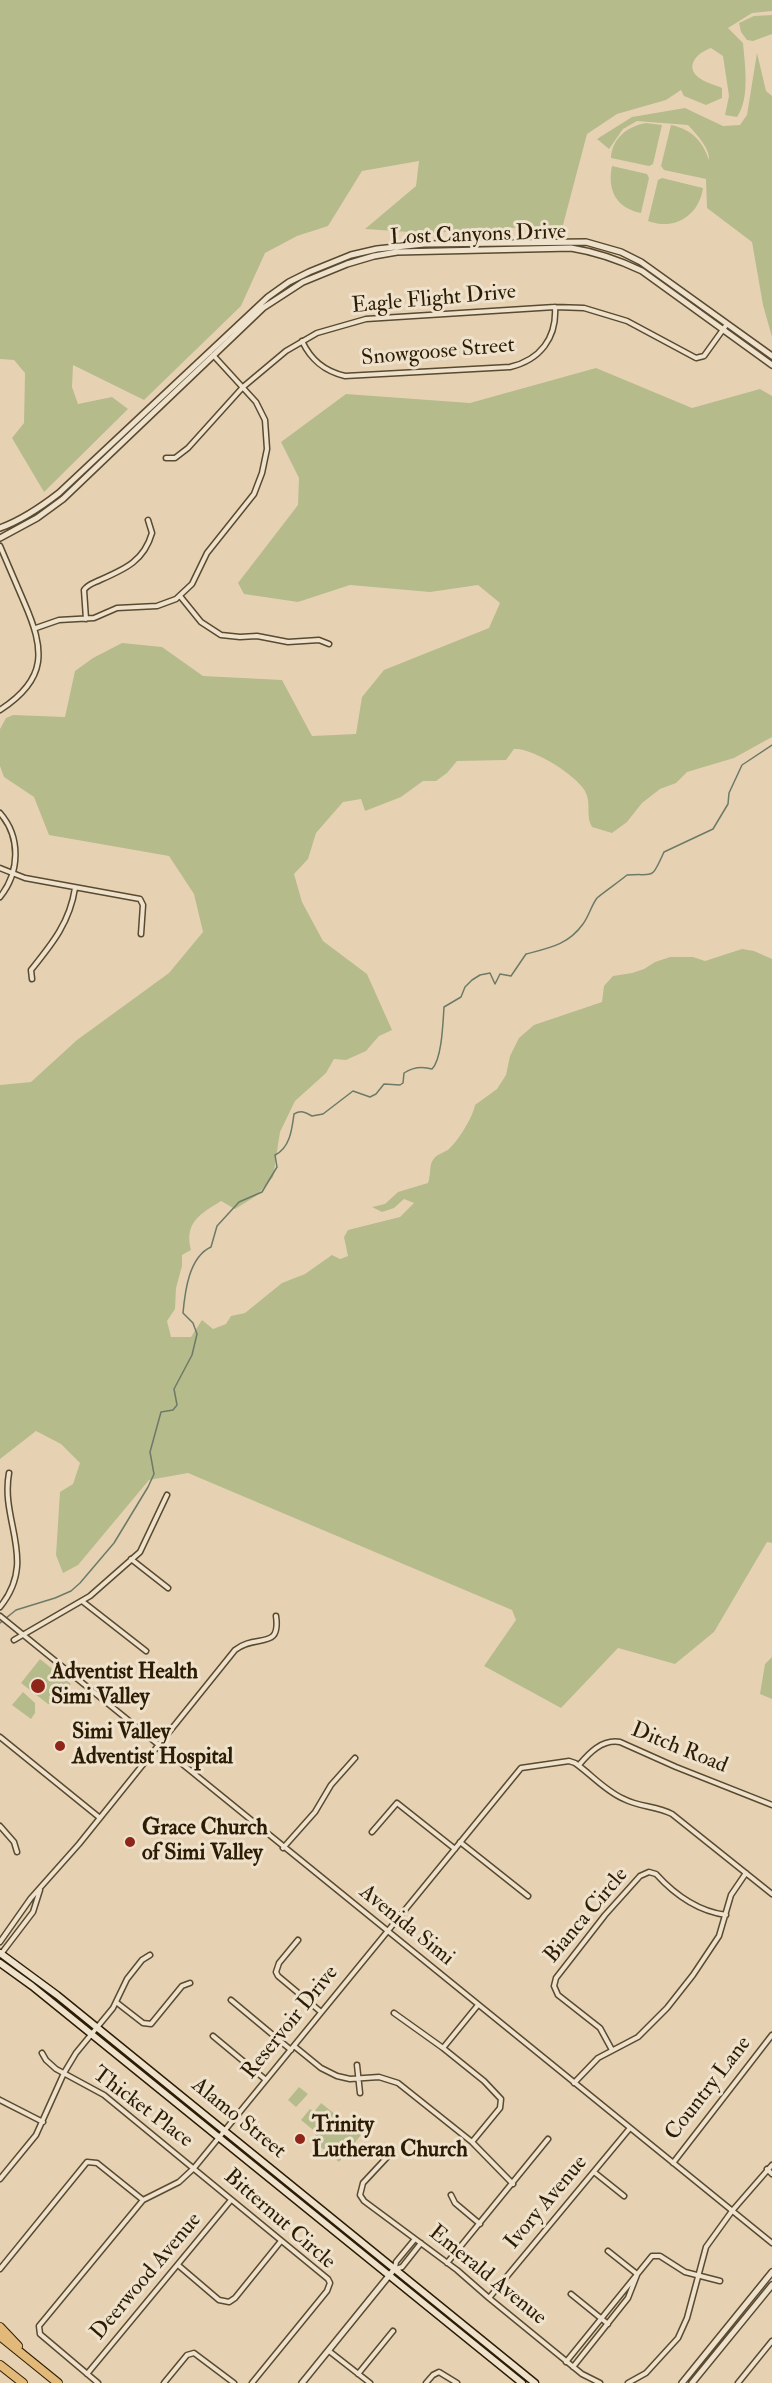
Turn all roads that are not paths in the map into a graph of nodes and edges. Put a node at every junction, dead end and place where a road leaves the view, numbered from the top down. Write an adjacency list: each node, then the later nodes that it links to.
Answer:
1 (555, 307): 3 (street, Eagle Flight Drive); 4 (street, Eagle Flight Drive); 4 (street, Snowgoose Street)
2 (727, 324): 3 (street, Eagle Flight Drive); 5 (street, Lost Canyons Drive); 6 (street, Lost Canyons Drive)
3 (723, 330): 5 (street, Lost Canyons Drive); 7 (street, Lost Canyons Drive)
4 (302, 341): 8 (street, Eagle Flight Drive)
5 (212, 353): 8 (street); 11 (street, Lost Canyons Drive); 12 (street, Lost Canyons Drive)
6 (772, 356)
7 (772, 365)
8 (243, 387): 9 (street, Eagle Flight Drive); 14 (street)
9 (166, 458)
10 (148, 520): 15 (street)
11 (0, 528)
12 (0, 538)
13 (0, 546): 16 (street)
14 (180, 596): 15 (street); 17 (street)
15 (86, 619): 16 (street)
16 (36, 628): 18 (street)
17 (329, 644)
18 (0, 710)
19 (0, 813): 21 (street)
20 (0, 868): 21 (street)
21 (12, 874): 22 (street); 23 (street)
22 (75, 888): 24 (street); 25 (street)
23 (0, 897)
24 (141, 934)
25 (32, 979)
26 (9, 1473): 28 (street)
27 (167, 1495): 30 (street)
28 (2, 1496)
29 (5, 1521): 33 (street)
30 (131, 1559): 31 (street); 32 (street)
31 (168, 1588)
32 (82, 1601): 36 (street); 38 (street)
33 (0, 1608)
34 (0, 1616): 36 (street, Avenida Simi)
35 (276, 1616): 40 (street)
36 (20, 1634): 37 (street); 40 (street, Avenida Simi)
37 (14, 1640)
38 (146, 1651)
39 (0, 1737): 44 (street)
40 (158, 1746): 44 (street); 48 (street, Avenida Simi)
41 (355, 1758): 48 (street)
42 (579, 1765): 43 (street, Ditch Road); 47 (street, Reservoir Drive); 51 (street)
43 (772, 1805)
44 (100, 1818): 52 (street)
45 (0, 1826): 50 (street)
46 (372, 1832): 49 (street)
47 (460, 1842): 49 (street, Reservoir Drive); 54 (street)
48 (283, 1848): 56 (street, Avenida Simi)
49 (455, 1849): 56 (street, Reservoir Drive)
50 (17, 1852)
51 (746, 1874): 53 (street); 55 (street)
52 (41, 1889): 58 (street); 59 (street)
53 (772, 1894)
54 (528, 1896)
55 (726, 1915): 74 (street); 74 (street, Bianca Circle)
56 (386, 1931): 65 (street, Avenida Simi); 66 (street, Reservoir Drive)
57 (298, 1940): 66 (street)
58 (0, 1942)
59 (0, 1954): 68 (main road, Alamo Street)
60 (150, 1955): 64 (street)
61 (0, 1963): 69 (main road, Alamo Street)
62 (190, 1983): 64 (street)
63 (231, 2000): 72 (street)
64 (116, 2002): 68 (street)
65 (478, 2005): 73 (street); 80 (street, Avenida Simi)
66 (321, 2012): 72 (street, Reservoir Drive)
67 (394, 2013): 73 (street)
68 (97, 2028): 69 (street); 85 (main road, Alamo Street)
69 (91, 2034): 77 (street); 86 (main road, Alamo Street)
70 (772, 2035): 90 (street, Country Lane)
71 (213, 2036): 79 (street)
72 (292, 2048): 78 (street); 79 (street, Reservoir Drive)
73 (443, 2048): 88 (street)
74 (612, 2050): 80 (street)
75 (42, 2053): 77 (street, Thicket Place)
76 (357, 2064): 78 (street)
77 (64, 2073): 83 (street); 92 (street, Thicket Place)
78 (358, 2079): 81 (street); 88 (street)
79 (266, 2080): 85 (street, Reservoir Drive)
80 (574, 2083): 84 (street, Avenida Simi)
81 (360, 2093)
82 (0, 2100): 83 (street)
83 (43, 2122): 96 (street)
84 (630, 2128): 90 (street, Avenida Simi); 94 (street, Ivory Avenue)
85 (224, 2131): 86 (street, Reservoir Drive); 112 (main road, Alamo Street)
86 (219, 2138): 92 (street, Reservoir Drive); 115 (main road, Alamo Street)
87 (548, 2139): 97 (street)
88 (472, 2142): 97 (street)
89 (391, 2153): 104 (street, Emerald Avenue)
90 (672, 2163): 102 (street, Avenida Simi)
91 (772, 2164): 93 (street)
92 (194, 2168): 100 (street, Reservoir Drive); 101 (street, Bitternut Circle)
93 (767, 2169): 95 (street); 102 (street)
94 (594, 2172): 99 (street); 120 (street, Ivory Avenue)
95 (772, 2174)
96 (0, 2179)
97 (513, 2184): 103 (street)
98 (452, 2195): 103 (street)
99 (624, 2196)
100 (143, 2200): 111 (street); 132 (street, Reservoir Drive)
101 (231, 2200): 105 (street, Bitternut Circle); 110 (street, Deerwood Avenue)
102 (732, 2211): 107 (street, Avenida Simi); 116 (street)
103 (480, 2224): 109 (street)
104 (415, 2239): 106 (street, Emerald Avenue); 112 (street)
105 (281, 2241): 110 (street); 139 (street, Bitternut Circle)
106 (421, 2243): 109 (street, Emerald Avenue); 112 (street)
107 (772, 2243)
108 (608, 2251): 114 (street)
109 (447, 2263): 120 (street, Emerald Avenue)
110 (178, 2265): 132 (street, Deerwood Avenue)
111 (0, 2269)
112 (395, 2269): 115 (street); 145 (main road, Alamo Street)
113 (772, 2272): 148 (street)
114 (637, 2274): 116 (street); 121 (street); 122 (street)
115 (389, 2275): 127 (street); 144 (main road, Alamo Street)
116 (698, 2276): 117 (street); 147 (street)
117 (720, 2281)
118 (772, 2285): 149 (street)
119 (572, 2294): 121 (street)
120 (489, 2298): 128 (street, Emerald Avenue)
121 (601, 2319): 122 (street); 128 (street)
122 (608, 2324): 130 (street)
123 (0, 2327): 131 (highway)
124 (393, 2331): 133 (street)
125 (0, 2336): 131 (highway)
126 (772, 2341): 150 (street)
127 (329, 2351): 133 (street); 140 (street)
128 (566, 2362): 130 (street, Emerald Avenue)
129 (0, 2365): 134 (highway)
130 (573, 2367): 146 (street, Emerald Avenue)
131 (40, 2369): 135 (highway)
132 (87, 2374): 136 (street)
133 (358, 2374): 141 (street)
134 (22, 2383)
135 (57, 2383)
136 (98, 2383)
137 (164, 2383): 138 (street)
138 (234, 2383)
139 (252, 2383)
140 (302, 2383)
141 (370, 2383)
142 (426, 2383): 143 (street)
143 (457, 2383)
144 (522, 2383)
145 (535, 2383)
146 (600, 2383)
147 (627, 2383)
148 (682, 2383)
149 (692, 2383)
150 (738, 2383)

